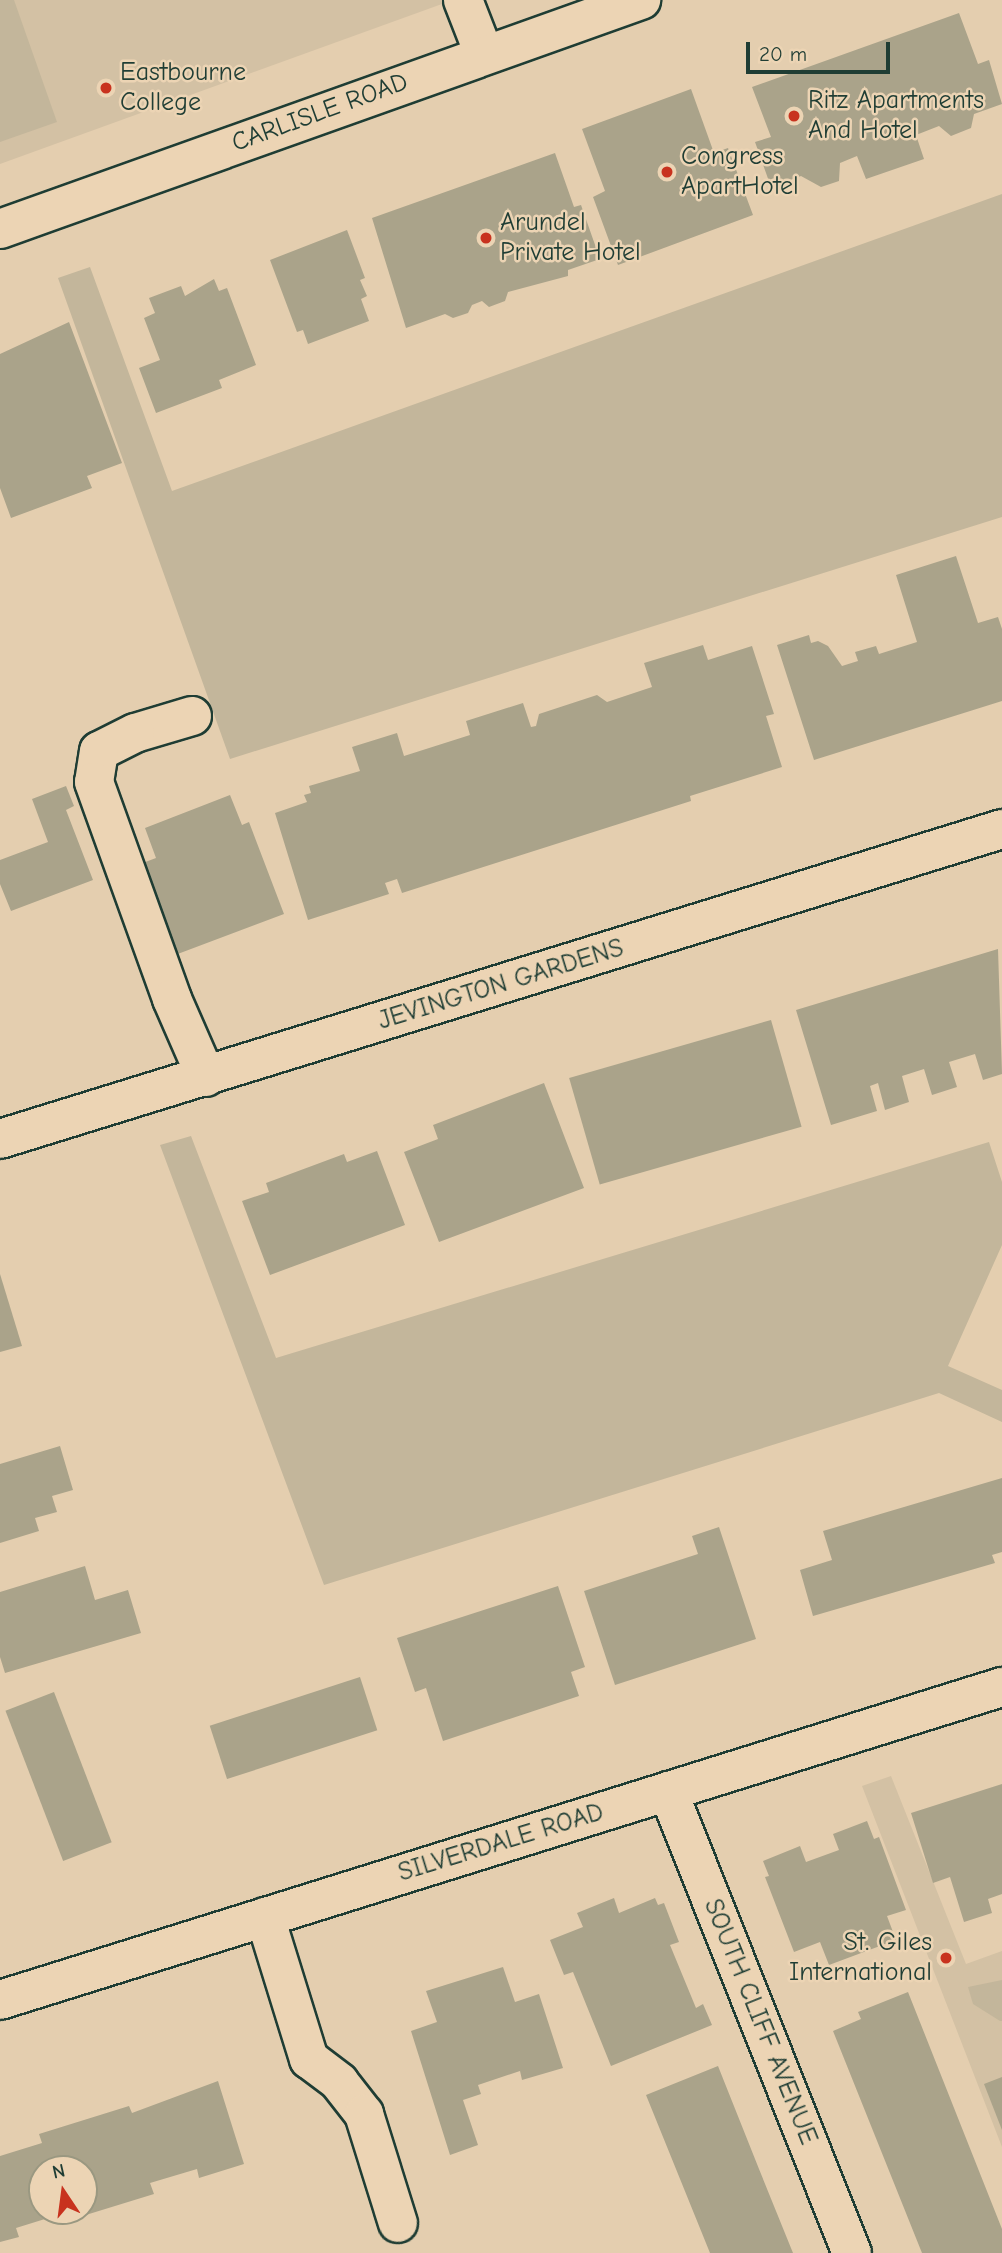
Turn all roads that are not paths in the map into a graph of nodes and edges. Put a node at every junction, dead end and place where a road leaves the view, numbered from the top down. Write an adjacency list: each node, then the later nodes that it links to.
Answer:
1 (463, 0): 3 (street)
2 (641, 0): 3 (street, CARLISLE ROAD)
3 (484, 54): 4 (street, CARLISLE ROAD)
4 (0, 229)
5 (192, 716): 7 (street)
6 (1002, 830): 7 (street, JEVINGTON GARDENS)
7 (206, 1077): 8 (street, JEVINGTON GARDENS)
8 (0, 1139)
9 (1002, 1687): 10 (street, SILVERDALE ROAD)
10 (668, 1791): 11 (street, SILVERDALE ROAD); 14 (street, SOUTH CLIFF AVENUE)
11 (265, 1917): 12 (street, SILVERDALE ROAD); 13 (street)
12 (0, 2000)
13 (398, 2223)
14 (852, 2253)

